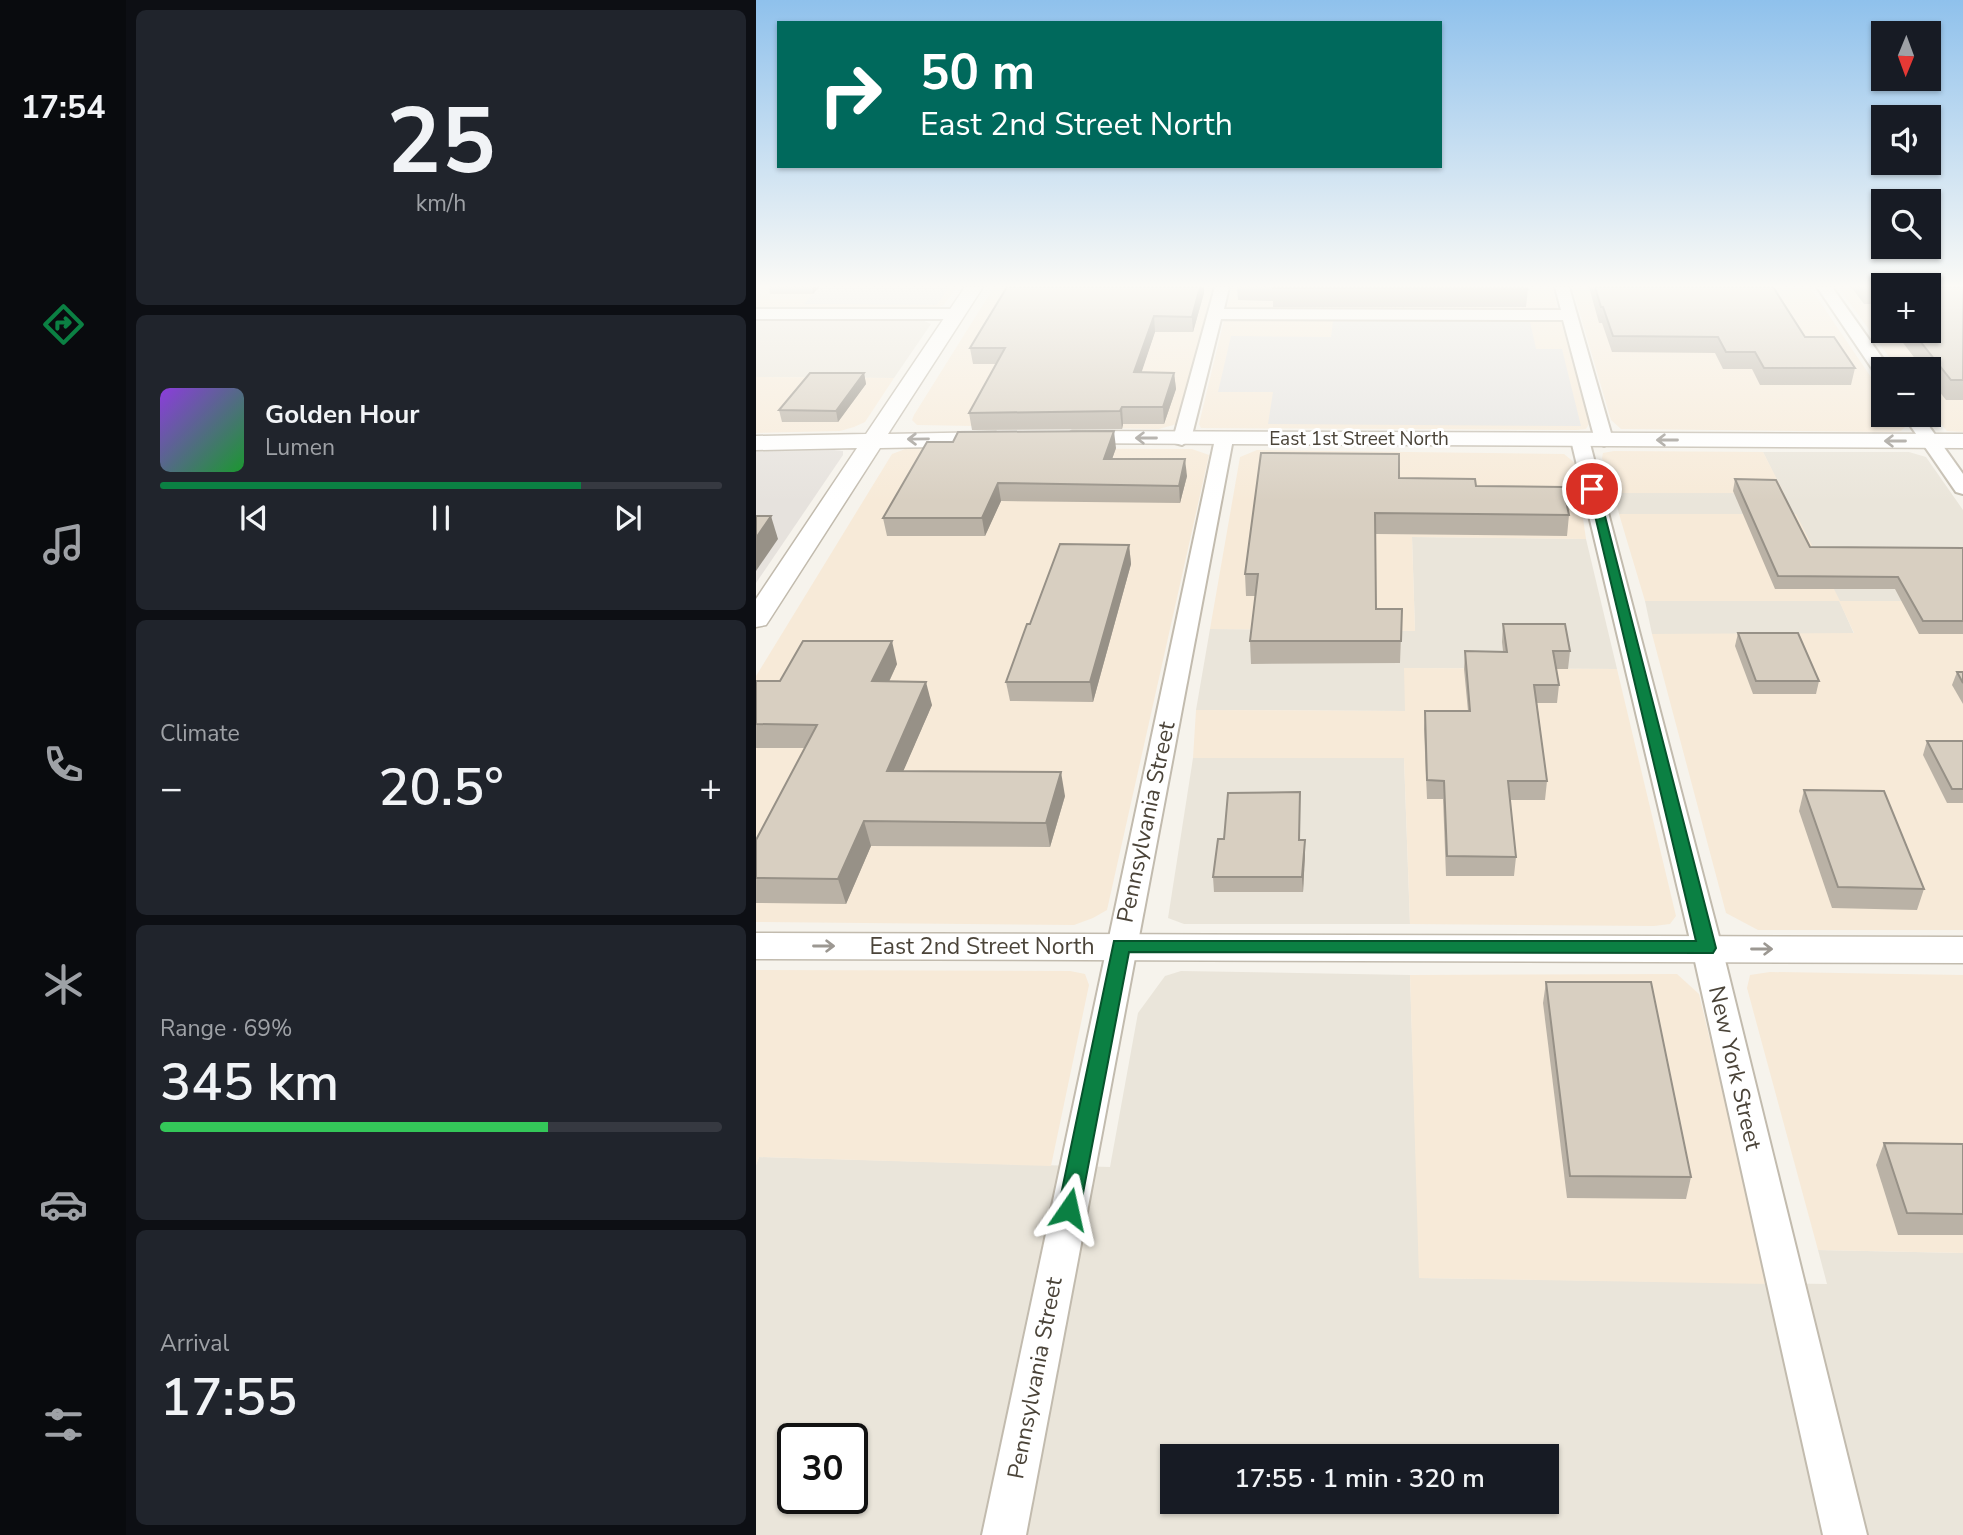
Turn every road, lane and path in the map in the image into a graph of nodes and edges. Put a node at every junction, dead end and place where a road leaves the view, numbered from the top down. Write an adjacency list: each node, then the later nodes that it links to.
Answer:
1 (926, 359): 9 (street)
2 (1202, 359): 7 (street)
3 (1577, 359): 10 (street, New York Street)
4 (1921, 427): 11 (street)
5 (1020, 438): 9 (street, one-way to 9)
6 (1047, 438): 7 (street, East 1st Street North, one-way to 6)
7 (1182, 439): 8 (street, East 1st Street North)
8 (1224, 439): 10 (street, East 1st Street North); 17 (street, Pennsylvania Street)
9 (872, 440): 13 (street); 15 (street)
10 (1592, 440): 11 (street, East 1st Street North, one-way to 10); 18 (street, New York Street)
11 (1931, 441): 12 (street, East 1st Street North); 14 (street)
12 (1963, 442)
13 (756, 443)
14 (1963, 488)
15 (756, 619)
16 (756, 946): 17 (street, East 2nd Street North, one-way to 17)
17 (1121, 946): 18 (street, East 2nd Street North); 20 (street, Pennsylvania Street)
18 (1707, 948): 19 (street, East 2nd Street North, one-way to 19); 21 (street, New York Street)
19 (1963, 950)
20 (1004, 1535)
21 (1845, 1535)

